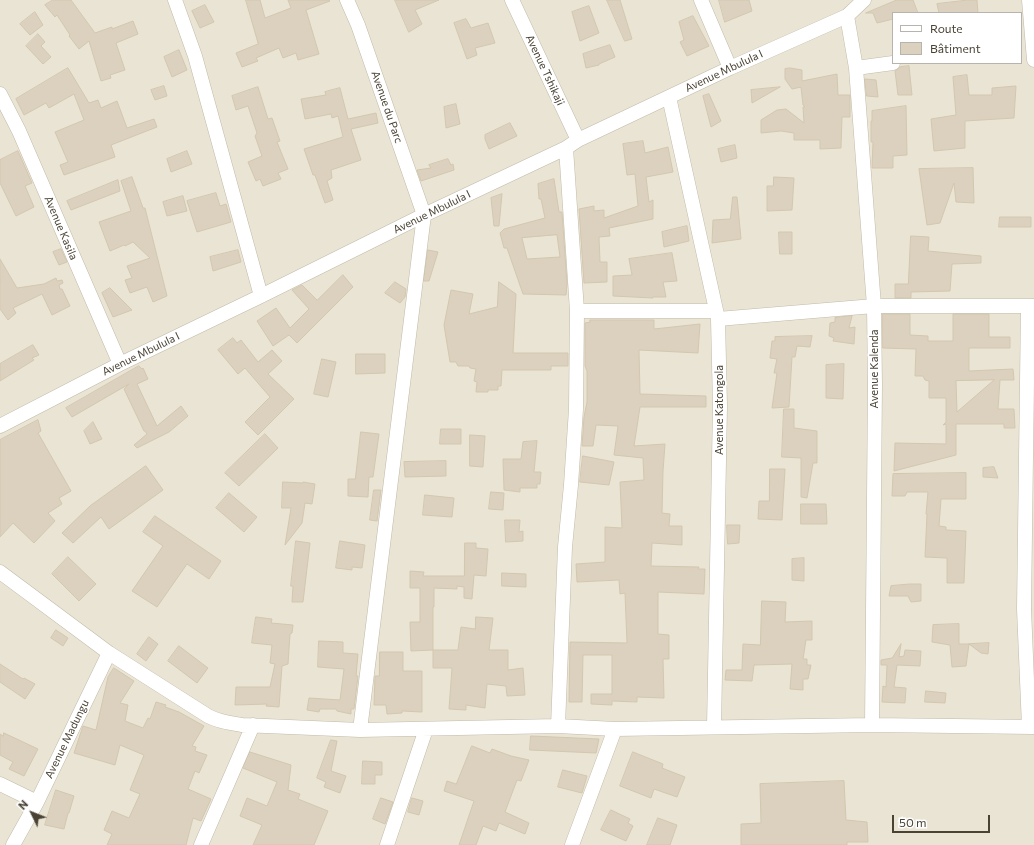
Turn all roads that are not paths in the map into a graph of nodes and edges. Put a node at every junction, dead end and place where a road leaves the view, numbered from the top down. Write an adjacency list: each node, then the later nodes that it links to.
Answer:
1 (174, 0): 16 (street)
2 (347, 0): 15 (street, Avenue du Parc)
3 (512, 0): 14 (street, Avenue Tshikaji)
4 (701, 0): 10 (street)
5 (864, 0): 7 (street, Avenue Mbulula I)
6 (1029, 0): 8 (street)
7 (847, 16): 10 (street, Avenue Mbulula I); 11 (street, Avenue Kalenda)
8 (1030, 51)
9 (892, 62): 11 (street)
10 (730, 68): 13 (street, Avenue Mbulula I)
11 (856, 68): 17 (street, Avenue Kalenda)
12 (0, 94): 21 (street, Avenue Kasila)
13 (669, 97): 14 (street, Avenue Mbulula I); 20 (street, Avenue Katongola)
14 (572, 144): 15 (street, Avenue Mbulula I); 19 (street)
15 (424, 215): 16 (street, Avenue Mbulula I); 32 (street)
16 (261, 296): 21 (street, Avenue Mbulula I)
17 (874, 306): 18 (street); 20 (street); 26 (street, Avenue Kalenda)
18 (1031, 306): 29 (street)
19 (577, 311): 20 (street); 27 (street)
20 (717, 315): 28 (street, Avenue Katongola)
21 (120, 364): 22 (street, Avenue Mbulula I)
22 (0, 426)
23 (0, 572): 24 (street)
24 (109, 653): 25 (street); 34 (street, Avenue Madungu)
25 (254, 725): 32 (street); 36 (street)
26 (872, 725): 28 (street); 29 (street)
27 (558, 726): 30 (street); 31 (street)
28 (714, 727): 31 (street)
29 (1031, 727)
30 (426, 729): 32 (street); 37 (street)
31 (615, 729): 38 (street)
32 (360, 730)
33 (0, 784): 34 (street)
34 (37, 802): 35 (street, Avenue Madungu)
35 (13, 845)
36 (200, 845)
37 (387, 845)
38 (572, 845)

